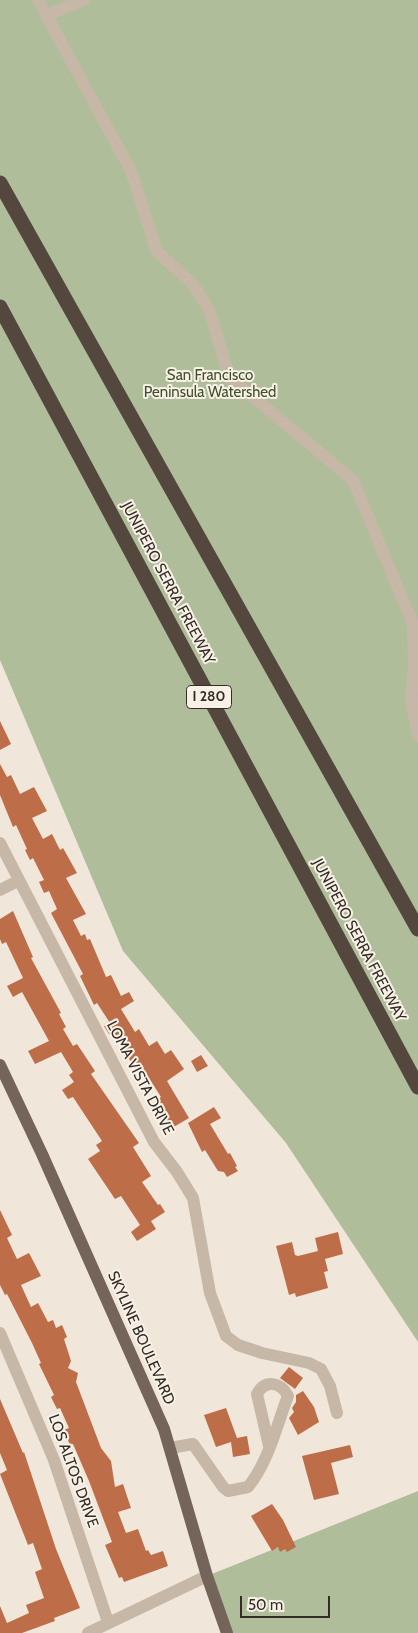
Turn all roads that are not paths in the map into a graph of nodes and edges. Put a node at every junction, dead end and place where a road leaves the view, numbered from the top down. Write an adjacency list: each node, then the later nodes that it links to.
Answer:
1 (38, 0): 3 (street)
2 (84, 0): 3 (street)
3 (47, 15): 6 (street)
4 (0, 183): 10 (highway)
5 (0, 307): 13 (highway, JUNIPERO SERRA FREEWAY / I 280)
6 (418, 736)
7 (0, 843): 8 (street, LOMA VISTA DRIVE)
8 (18, 881): 9 (street); 15 (street, LOMA VISTA DRIVE)
9 (0, 890)
10 (418, 930)
11 (0, 1065): 12 (main road, SKYLINE BOULEVARD)
12 (5, 1085): 17 (main road, SKYLINE BOULEVARD)
13 (418, 1086)
14 (0, 1334): 19 (street, LOS ALTOS DRIVE)
15 (337, 1413)
16 (269, 1446): 17 (street)
17 (170, 1448): 18 (main road, SKYLINE BOULEVARD)
18 (207, 1576): 19 (street); 21 (main road, SKYLINE BOULEVARD)
19 (108, 1622): 20 (street)
20 (88, 1633)
21 (227, 1633)

